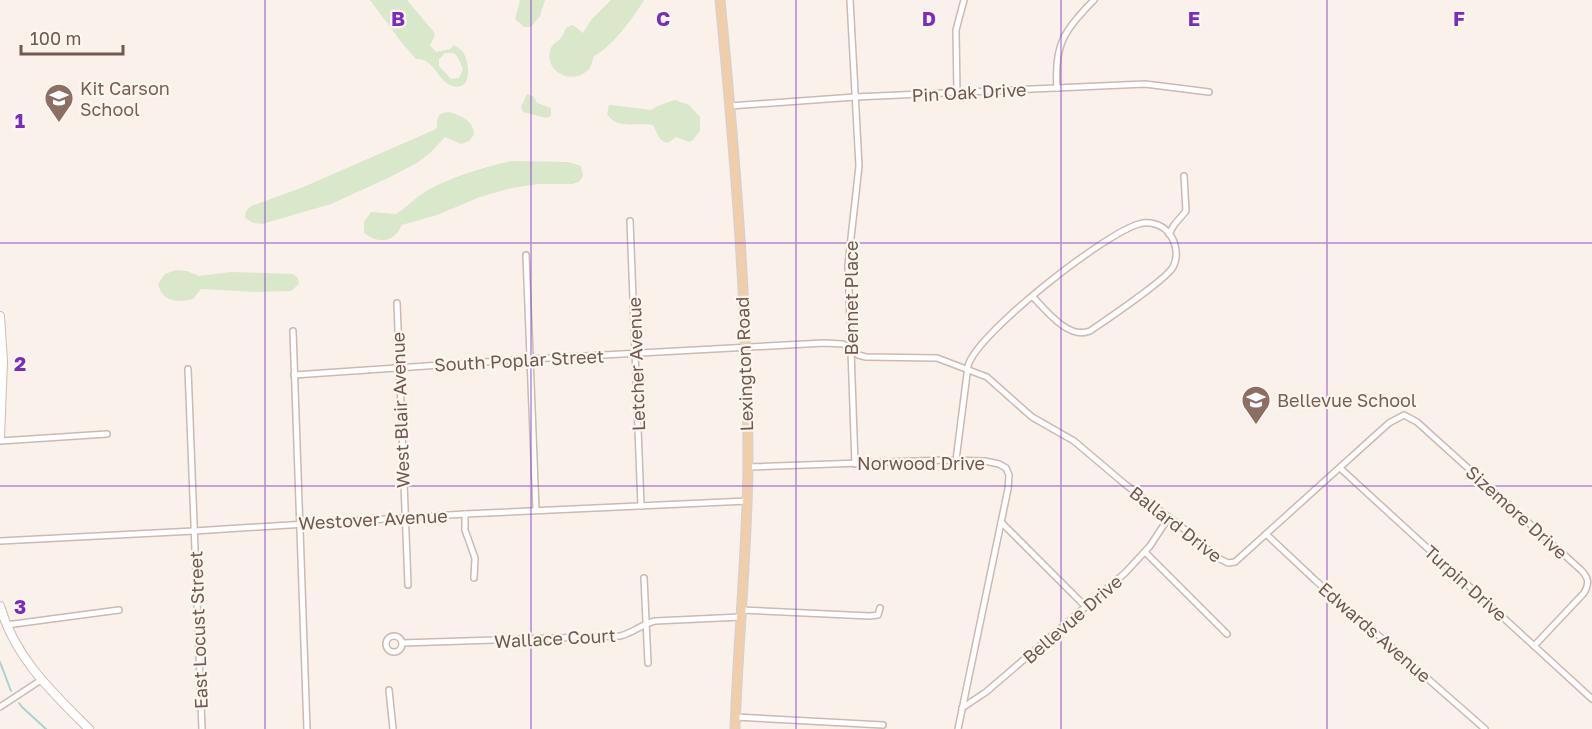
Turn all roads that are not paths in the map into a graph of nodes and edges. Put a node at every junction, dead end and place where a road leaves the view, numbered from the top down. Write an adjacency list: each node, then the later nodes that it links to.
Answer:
1 (720, 0): 9 (main road, Lexington Road)
2 (850, 0): 8 (street, Bennet Place)
3 (964, 0): 7 (street)
4 (1094, 0): 5 (street)
5 (1057, 88): 6 (street, Pin Oak Drive); 7 (street, Pin Oak Drive)
6 (1209, 92)
7 (957, 93): 8 (street, Pin Oak Drive)
8 (855, 97): 9 (street, Pin Oak Drive); 19 (street, Bennet Place)
9 (730, 106): 18 (main road, Lexington Road)
10 (1184, 176): 12 (street)
11 (630, 221): 20 (street, Letcher Avenue)
12 (1169, 234): 14 (street); 14 (street)
13 (526, 255): 21 (street)
14 (1032, 296): 24 (street)
15 (397, 303): 22 (street, West Blair Avenue)
16 (0, 316): 28 (main road)
17 (293, 331): 25 (street)
18 (745, 348): 19 (street, South Poplar Street); 20 (street, South Poplar Street); 31 (main road, Lexington Road)
19 (850, 349): 24 (street, Ballard Drive); 30 (street, Bennet Place)
20 (636, 354): 21 (street, South Poplar Street); 34 (street, Letcher Avenue)
21 (530, 359): 22 (street, South Poplar Street); 35 (street)
22 (398, 368): 25 (street, South Poplar Street); 38 (street, West Blair Avenue)
23 (188, 369): 41 (street, East Locust Street)
24 (967, 370): 29 (street); 37 (street, Ballard Drive)
25 (294, 375): 40 (street)
26 (1404, 415): 32 (street, Ballard Drive); 57 (street, Sizemore Drive)
27 (107, 434): 28 (street)
28 (0, 439)
29 (956, 460): 30 (street, Norwood Drive); 39 (street, Norwood Drive)
30 (855, 464): 31 (street, Norwood Drive)
31 (748, 466): 33 (main road, Lexington Road)
32 (1340, 468): 42 (street, Ballard Drive); 57 (street, Turpin Drive)
33 (747, 501): 34 (street, Westover Avenue); 52 (main road, Lexington Road)
34 (641, 506): 35 (street, Westover Avenue)
35 (536, 510): 36 (street, Westover Avenue)
36 (465, 514): 38 (street, Westover Avenue); 45 (street)
37 (1169, 517): 42 (street, Ballard Drive); 44 (street, Bellevue Drive)
38 (405, 518): 40 (street, Westover Avenue); 47 (street, West Blair Avenue)
39 (1001, 522): 49 (street); 63 (street, Norwood Drive)
40 (300, 524): 41 (street, Westover Avenue); 68 (street)
41 (194, 531): 43 (street, Westover Avenue); 67 (street, East Locust Street)
42 (1266, 534): 72 (street, Edwards Avenue)
43 (0, 541)
44 (1144, 552): 49 (street, Bellevue Drive); 55 (street)
45 (474, 578)
46 (644, 578): 53 (street)
47 (408, 585)
48 (0, 606): 54 (main road)
49 (1086, 607): 63 (street, Bellevue Drive)
50 (880, 608): 52 (street, Wallace Court)
51 (119, 610): 54 (street)
52 (741, 614): 53 (street, Wallace Court); 64 (main road, Lexington Road)
53 (647, 623): 56 (street, Wallace Court); 58 (street)
54 (6, 625): 59 (main road)
55 (1227, 634)
56 (402, 643)
57 (1534, 646): 61 (street, Turpin Drive)
58 (648, 663)
59 (41, 680): 62 (street); 66 (main road)
60 (389, 690): 69 (street)
61 (1592, 699)
62 (0, 706)
63 (962, 708): 71 (street, Norwood Drive)
64 (735, 717): 65 (street); 70 (main road, Lexington Road)
65 (883, 725)
66 (89, 729)
67 (202, 729)
68 (307, 729)
69 (393, 729)
70 (735, 729)
71 (958, 729)
72 (1485, 729)

